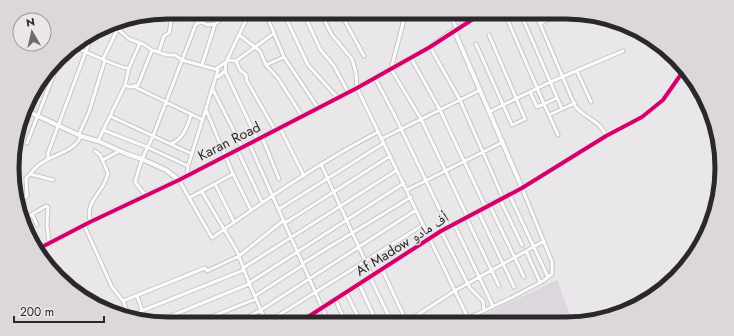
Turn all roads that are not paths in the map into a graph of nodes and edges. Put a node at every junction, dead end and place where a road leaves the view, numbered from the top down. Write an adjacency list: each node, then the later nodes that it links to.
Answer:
1 (175, 19): 17 (street)
2 (197, 19): 18 (street)
3 (221, 19): 20 (street)
4 (247, 19): 24 (street)
5 (267, 19): 23 (street)
6 (286, 19): 64 (street)
7 (306, 19): 62 (street)
8 (324, 19): 59 (street)
9 (344, 19): 36 (street)
10 (404, 19): 47 (street)
11 (451, 19): 22 (street)
12 (472, 19): 22 (street)
13 (507, 19): 60 (street)
14 (523, 19): 55 (street)
15 (538, 19): 19 (street)
16 (550, 19): 19 (street)
17 (171, 20): 33 (street)
18 (202, 22): 20 (street); 40 (street)
19 (540, 23): 52 (street)
20 (215, 24): 43 (street)
21 (118, 29): 27 (street); 39 (street)
22 (455, 29): 30 (street, Karan Road); 61 (street)
23 (273, 34): 29 (street); 37 (street)
24 (239, 35): 29 (street); 41 (street)
25 (489, 35): 65 (street)
26 (89, 41): 35 (street)
27 (140, 43): 32 (street); 45 (street)
28 (476, 44): 72 (street)
29 (256, 46): 42 (street); 44 (street)
30 (430, 47): 38 (street, Karan Road); 67 (street)
31 (79, 49): 35 (street)
32 (152, 50): 33 (street); 57 (street)
33 (159, 51): 40 (street)
34 (623, 51): 48 (street)
35 (85, 52): 39 (street); 86 (street)
36 (364, 56)
37 (284, 57): 44 (street); 73 (street)
38 (411, 58): 47 (street, Karan Road); 76 (street)
39 (104, 59): 45 (street); 91 (street)
40 (182, 60): 43 (street); 70 (street)
41 (226, 61): 42 (street); 46 (street); 50 (street)
42 (236, 61): 87 (street)
43 (202, 65): 46 (street)
44 (266, 65): 83 (street)
45 (129, 68): 56 (street)
46 (216, 69): 53 (street)
47 (392, 69): 54 (street, Karan Road); 84 (street)
48 (577, 70): 52 (street); 69 (street)
49 (55, 71): 81 (street)
50 (225, 71): 53 (street); 95 (street)
51 (681, 74): 94 (street)
52 (563, 76): 55 (street); 68 (street)
53 (217, 77): 58 (street)
54 (375, 78): 59 (street, Karan Road); 88 (street)
55 (550, 82): 60 (street); 66 (street)
56 (125, 85): 57 (street); 82 (street)
57 (133, 86): 70 (street)
58 (212, 88): 75 (street); 104 (street)
59 (357, 88): 62 (street, Karan Road); 90 (street)
60 (537, 89): 63 (street); 71 (street)
61 (480, 90): 67 (street); 78 (street)
62 (348, 92): 64 (street, Karan Road)
63 (530, 92): 65 (street); 71 (street)
64 (338, 98): 73 (street, Karan Road)
65 (516, 98): 72 (street); 72 (street)
66 (557, 98): 71 (street); 74 (street)
67 (460, 100): 76 (street); 108 (street)
68 (575, 102): 74 (street); 94 (street)
69 (591, 102)
70 (165, 103): 79 (street); 93 (street)
71 (544, 104): 80 (street)
72 (503, 105): 78 (street)
73 (318, 108): 83 (street, Karan Road)
74 (562, 109): 80 (street)
75 (206, 110): 85 (street); 110 (street)
76 (440, 110): 84 (street); 115 (street)
77 (30, 112): 81 (street)
78 (489, 112): 98 (street)
79 (190, 114): 85 (street); 99 (street)
80 (549, 115): 92 (street)
81 (38, 116): 86 (street); 102 (street)
82 (110, 116): 89 (street); 93 (street)
83 (302, 116): 87 (street, Karan Road)
84 (421, 119): 88 (street); 119 (street)
85 (203, 120): 109 (street)
86 (59, 125): 91 (street); 112 (street)
87 (278, 129): 95 (street, Karan Road); 123 (street)
88 (401, 129): 96 (street); 128 (street)
89 (103, 130): 97 (street); 103 (street)
90 (378, 132): 96 (street); 116 (street)
91 (80, 135): 97 (street); 112 (street)
92 (558, 135)
93 (153, 136): 99 (street); 103 (street)
94 (606, 136): 131 (street)
95 (260, 138): 100 (street, Karan Road); 124 (street)
96 (381, 139): 101 (street)
97 (98, 141): 106 (street)
98 (503, 142): 108 (street); 131 (street)
99 (172, 143): 109 (street)
100 (249, 143): 104 (street, Karan Road); 137 (street)
101 (384, 143): 111 (street); 125 (street)
102 (27, 144)
103 (147, 147): 113 (street); 117 (street)
104 (242, 147): 105 (street, Karan Road)
105 (237, 150): 110 (street, Karan Road); 142 (street)
106 (119, 151): 113 (street); 114 (street)
107 (95, 152): 114 (street)
108 (482, 152): 115 (street); 140 (street)
109 (192, 154): 117 (street)
110 (225, 156): 121 (street); 122 (street, Karan Road)
111 (390, 156): 118 (street); 134 (street)
112 (48, 158): 120 (street)
113 (142, 159): 127 (street); 136 (street)
114 (103, 160): 153 (street)
115 (465, 161): 119 (street); 143 (street)
116 (321, 164): 123 (street); 125 (street)
117 (188, 166): 122 (street)
118 (397, 170): 129 (street); 144 (street)
119 (446, 171): 128 (street); 151 (street)
120 (30, 174): 126 (street); 141 (street)
121 (233, 174): 130 (street); 146 (street)
122 (187, 176): 127 (street, Karan Road)
123 (304, 176): 137 (street)
124 (279, 179)
125 (328, 179): 134 (street); 145 (street)
126 (53, 180)
127 (179, 180): 136 (street, Karan Road); 139 (street)
128 (426, 180): 132 (street); 160 (street)
129 (404, 183): 132 (street); 152 (street)
130 (215, 184): 133 (street); 154 (street)
131 (522, 188): 135 (street, Af Madow أف مادو); 166 (street)
132 (407, 190): 138 (street)
133 (202, 192): 139 (street); 161 (street)
134 (334, 192): 144 (street); 155 (street)
135 (509, 194): 140 (street, Af Madow أف مادو); 171 (street)
136 (146, 195): 153 (street, Karan Road)
137 (273, 195): 142 (street); 145 (street)
138 (411, 197): 147 (street); 163 (street)
139 (190, 198): 161 (street)
140 (502, 198): 143 (street, Af Madow أف مادو); 168 (street)
141 (22, 200)
142 (262, 202): 146 (street)
143 (487, 205): 148 (street, Af Madow أف مادو); 175 (street)
144 (340, 206): 152 (street); 164 (street)
145 (279, 209): 155 (street)
146 (252, 210): 154 (street)
147 (416, 210): 157 (street); 170 (street)
148 (477, 210): 151 (street, Af Madow أف مادو); 178 (street)
149 (32, 214): 150 (street); 156 (street); 167 (street)
150 (27, 217)
151 (466, 217): 158 (street, Af Madow أف مادو); 181 (street)
152 (346, 219): 163 (street); 172 (street)
153 (90, 222): 159 (street, Karan Road)
154 (234, 222): 161 (street)
155 (284, 222): 164 (street); 174 (street)
156 (36, 224)
157 (423, 224): 165 (street); 176 (street)
158 (454, 224): 160 (street, Af Madow أف مادو); 183 (street)
159 (84, 225): 167 (street, Karan Road); 199 (street)
160 (448, 227): 162 (street, Af Madow أف مادو)
161 (223, 230): 174 (street)
162 (441, 231): 165 (street, Af Madow أف مادو); 190 (street)
163 (352, 233): 170 (street); 177 (street)
164 (291, 236): 172 (street); 179 (street)
165 (429, 239): 180 (street, Af Madow أف مادو); 194 (street)
166 (544, 241): 171 (street); 186 (street)
167 (49, 242): 169 (street, Karan Road)
168 (522, 245)
169 (41, 246)
170 (359, 247): 176 (street); 185 (street)
171 (534, 247): 173 (street); 186 (street)
172 (297, 250): 177 (street); 188 (street)
173 (526, 251): 175 (street); 187 (street)
174 (239, 256): 179 (street); 196 (street)
175 (515, 257): 178 (street); 184 (street)
176 (365, 262): 182 (street); 193 (street)
177 (303, 264): 185 (street); 197 (street)
178 (503, 264): 181 (street); 192 (street)
179 (244, 269): 188 (street); 205 (street)
180 (382, 269): 182 (street, Af Madow أف مادو); 219 (street)
181 (491, 270): 183 (street); 191 (street)
182 (371, 276): 189 (street, Af Madow أف مادو); 218 (street)
183 (479, 277): 190 (street); 200 (street)
184 (524, 277)
185 (310, 278): 193 (street); 202 (street)
186 (548, 278): 187 (street)
187 (540, 282): 200 (street)
188 (249, 284): 197 (street); 208 (street)
189 (359, 284): 195 (street, Af Madow أف مادو); 217 (street)
190 (468, 284): 194 (street); 203 (street)
191 (499, 286)
192 (514, 287)
193 (315, 291): 201 (street); 212 (street)
194 (455, 291): 220 (street); 221 (street)
195 (346, 292): 198 (street, Af Madow أف مادو); 216 (street)
196 (137, 296): 199 (street); 205 (street)
197 (255, 297): 202 (street); 209 (street)
198 (335, 300): 201 (street, Af Madow أف مادو); 215 (street)
199 (123, 301): 204 (street)
200 (493, 306): 203 (street)
201 (322, 308): 213 (street, Af Madow أف مادو); 214 (street)
202 (261, 310): 210 (street); 211 (street)
203 (484, 310): 222 (street)
204 (127, 311)
205 (142, 311): 206 (street); 207 (street)
206 (136, 313)
207 (143, 315)
208 (168, 317)
209 (209, 317)
210 (248, 317)
211 (264, 317)
212 (276, 317)
213 (308, 317)
214 (326, 317)
215 (343, 317)
216 (358, 317)
217 (374, 317)
218 (389, 317)
219 (403, 317)
220 (415, 317)
221 (468, 317)
222 (470, 317)

